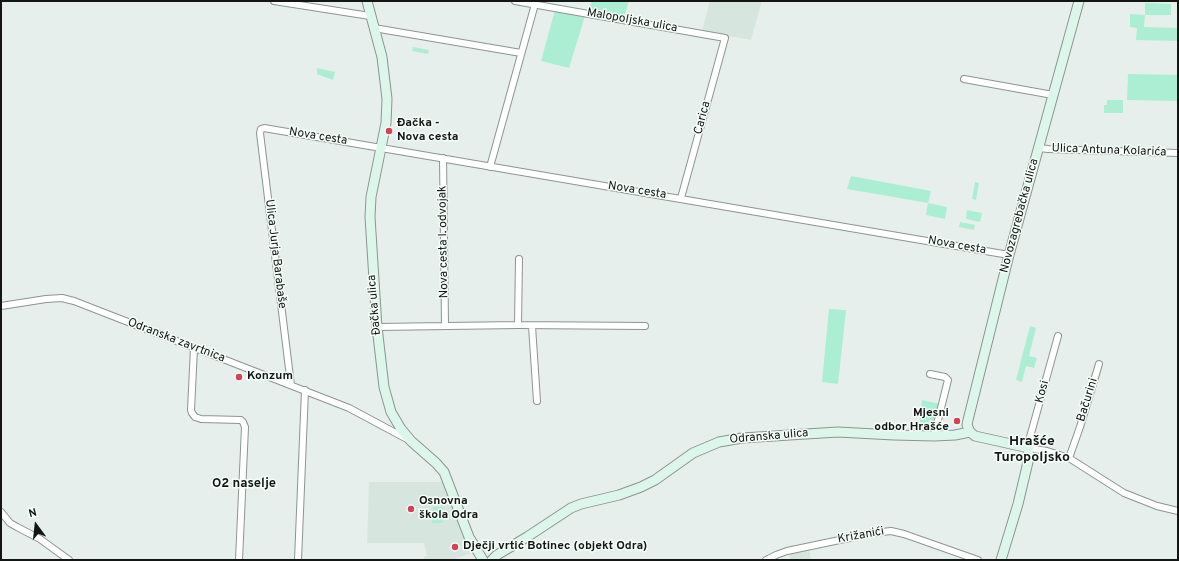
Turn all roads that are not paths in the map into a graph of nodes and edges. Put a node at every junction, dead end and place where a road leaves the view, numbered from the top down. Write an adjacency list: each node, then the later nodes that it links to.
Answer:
1 (274, 1): 6 (street)
2 (367, 1): 6 (street, Đačka ulica)
3 (515, 1): 5 (street, Malopoljska ulica)
4 (1079, 1): 11 (street, Novozagrebačka ulica)
5 (534, 4): 8 (street, Malopoljska ulica); 9 (street)
6 (370, 16): 7 (street, Đačka ulica)
7 (374, 28): 9 (street); 13 (street, Đačka ulica)
8 (725, 38): 18 (street, Carica)
9 (521, 53): 17 (street)
10 (964, 79): 11 (street)
11 (1053, 94): 14 (street, Novozagrebačka ulica)
12 (266, 128): 13 (street, Nova cesta); 31 (street, Ulica Jurja Barabaše)
13 (381, 147): 16 (street, Nova cesta); 26 (street, Đačka ulica)
14 (1039, 148): 15 (street, Ulica Antuna Kolarića); 19 (street, Novozagrebačka ulica)
15 (1178, 153)
16 (443, 158): 17 (street, Nova cesta); 23 (street, Nova cesta I. odvojak)
17 (490, 167): 18 (street, Nova cesta)
18 (681, 198): 19 (street, Nova cesta)
19 (1009, 255): 36 (street, Novozagrebačka ulica)
20 (518, 259): 22 (street)
21 (1, 306): 28 (street, Odranska zavrtnica)
22 (518, 325): 23 (street); 24 (street)
23 (445, 326): 26 (street)
24 (532, 326): 25 (street); 33 (street)
25 (645, 326)
26 (377, 327): 34 (street, Đačka ulica)
27 (1058, 336): 39 (street, Kosi)
28 (194, 348): 31 (street, Odranska zavrtnica); 49 (street)
29 (1099, 364): 40 (street, Bačurini)
30 (930, 374): 37 (street)
31 (291, 385): 32 (street, Odranska zavrtnica)
32 (305, 390): 35 (street, Odranska zavrtnica); 50 (street)
33 (537, 401)
34 (392, 416): 35 (street); 38 (street, Đačka ulica)
35 (384, 426): 38 (street, Odranska zavrtnica)
36 (970, 432): 37 (street, Odranska ulica); 39 (street)
37 (934, 436): 46 (street, Odranska ulica)
38 (411, 441): 45 (street, Đačka ulica)
39 (1029, 448): 40 (street); 47 (street)
40 (1069, 458): 41 (street)
41 (1178, 511)
42 (1, 512): 44 (street)
43 (1, 518): 44 (street)
44 (9, 521): 48 (street)
45 (482, 558): 46 (street, Đačka ulica)
46 (494, 558)
47 (1003, 559)
48 (69, 560)
49 (239, 560)
50 (298, 560)
51 (766, 560): 52 (street, Križanići)
52 (978, 560)

